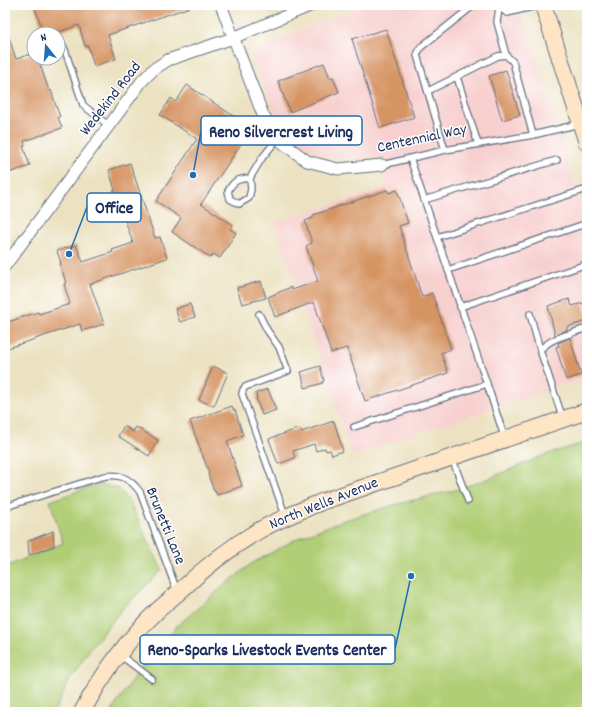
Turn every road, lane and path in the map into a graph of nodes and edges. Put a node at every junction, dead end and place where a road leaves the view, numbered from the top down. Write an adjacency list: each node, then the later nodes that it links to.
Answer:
1 (221, 5): 7 (street, Centennial Way)
2 (312, 5): 7 (street, Wedekind Road)
3 (474, 5): 11 (lane)
4 (540, 5): 6 (lane)
5 (544, 5): 12 (main road)
6 (497, 6): 9 (lane)
7 (233, 38): 13 (street, Wedekind Road); 15 (street, Centennial Way)
8 (66, 53): 13 (lane)
9 (506, 55): 10 (lane); 14 (lane)
10 (457, 77): 11 (lane); 17 (lane)
11 (428, 91): 18 (lane)
12 (581, 124): 14 (lane, Centennial Way); 16 (main road)
13 (109, 126): 28 (street, Wedekind Road)
14 (534, 135): 17 (lane, Centennial Way)
15 (279, 137): 21 (street, Centennial Way); 22 (lane)
16 (587, 143)
17 (478, 144): 18 (lane, Centennial Way)
18 (445, 150): 19 (lane, Centennial Way)
19 (410, 158): 21 (lane, Centennial Way); 24 (lane)
20 (557, 160): 24 (lane)
21 (382, 165)
22 (250, 178): 22 (lane)
23 (587, 189): 26 (lane)
24 (424, 200): 26 (lane)
25 (582, 225): 29 (lane)
26 (437, 237): 29 (lane)
27 (587, 264): 30 (lane)
28 (5, 266)
29 (448, 270): 30 (lane)
30 (460, 307): 35 (lane)
31 (259, 314): 43 (lane)
32 (530, 314): 34 (lane)
33 (587, 328): 34 (lane)
34 (540, 350): 37 (lane)
35 (487, 384): 38 (lane); 39 (lane)
36 (587, 411): 37 (main road, North Wells Avenue)
37 (563, 419): 39 (main road, North Wells Avenue)
38 (354, 427)
39 (505, 439): 40 (main road, North Wells Avenue)
40 (452, 457): 41 (lane); 43 (main road, North Wells Avenue)
41 (468, 501)
42 (5, 507): 44 (lane, Brunetti Lane)
43 (285, 517): 44 (main road, North Wells Avenue)
44 (178, 593): 45 (main road, North Wells Avenue)
45 (120, 655): 46 (lane); 47 (main road, North Wells Avenue)
46 (152, 679)
47 (82, 712)

